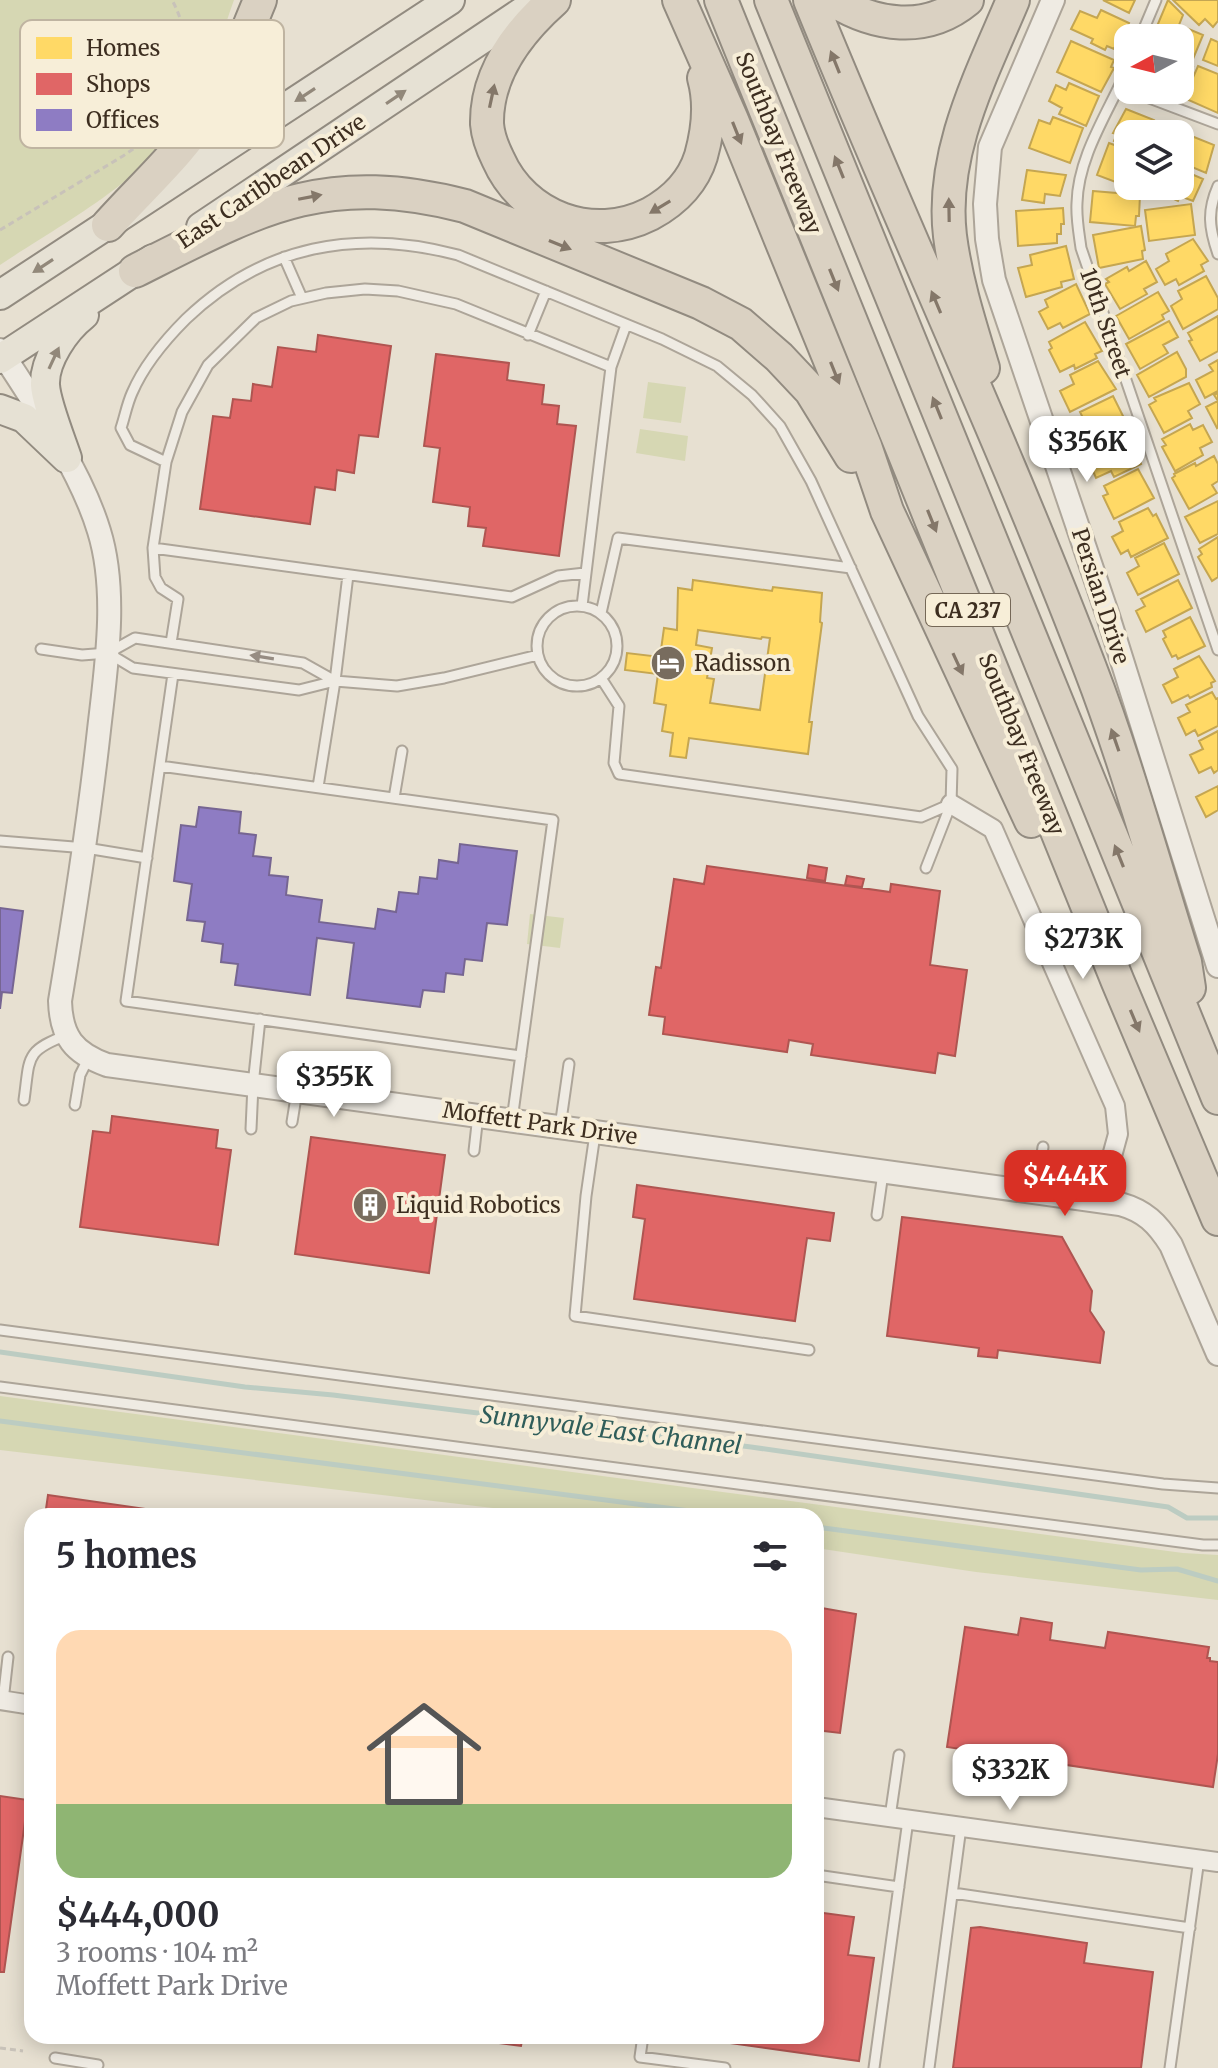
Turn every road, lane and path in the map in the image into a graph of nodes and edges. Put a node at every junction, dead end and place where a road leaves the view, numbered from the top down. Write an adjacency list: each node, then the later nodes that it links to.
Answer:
1 (172, 0): 15 (path)
2 (260, 0): 16 (highway)
3 (450, 0): 21 (main road, one-way to 21)
4 (540, 0): 31 (main road, East Caribbean Drive, one-way to 4)
5 (554, 0): 18 (highway, one-way to 5)
6 (679, 0): 18 (highway)
7 (721, 0): 68 (highway, Southbay Freeway / CA 237, one-way to 68)
8 (771, 0): 73 (highway, CA 237, one-way to 8)
9 (810, 0): 42 (highway, one-way to 9)
10 (833, 0): 11 (highway)
11 (967, 0)
12 (1013, 0): 42 (highway, one-way to 12)
13 (1053, 0): 67 (street, Persian Drive)
14 (1156, 0): 17 (lane)
15 (181, 20)
16 (252, 20)
17 (1146, 24)
18 (694, 36): 43 (highway, one-way to 43)
19 (1114, 98): 52 (lane, 10th Street)
20 (1165, 104): 22 (lane)
21 (284, 109)
22 (1218, 124)
23 (135, 148): 28 (path)
24 (178, 148): 27 (highway)
25 (225, 148): 27 (main road, one-way to 27)
26 (1218, 186): 29 (lane)
27 (108, 225): 33 (main road, one-way to 33)
28 (0, 230)
29 (1218, 254)
30 (284, 257): 32 (lane); 34 (lane); 41 (lane)
31 (135, 271): 37 (main road, East Caribbean Drive); 40 (main road, one-way to 31); 43 (highway, one-way to 43)
32 (546, 291): 35 (lane); 36 (lane)
33 (0, 295)
34 (302, 298): 36 (lane); 41 (lane)
35 (626, 325): 38 (lane); 45 (lane)
36 (528, 335): 38 (lane)
37 (1, 355): 40 (street)
38 (611, 367): 46 (lane)
39 (0, 409): 40 (main road)
40 (67, 458): 53 (street)
41 (166, 462): 44 (lane)
42 (1023, 502): 73 (highway, one-way to 42)
43 (887, 511): 68 (highway, one-way to 68)
44 (153, 548): 47 (lane); 50 (lane)
45 (851, 568): 49 (lane); 62 (lane)
46 (585, 573): 47 (lane); 48 (lane)
47 (348, 575): 57 (lane)
48 (582, 606): 49 (lane); 54 (lane)
49 (601, 613): 56 (lane)
50 (171, 643): 53 (lane); 57 (lane, one-way to 50)
51 (41, 649): 53 (lane)
52 (1218, 650)
53 (108, 653): 55 (lane); 64 (street)
54 (538, 655): 56 (lane); 57 (lane)
55 (173, 674): 57 (lane); 59 (lane)
56 (601, 678): 62 (lane)
57 (335, 681): 60 (lane)
58 (402, 751): 61 (lane)
59 (160, 766): 60 (lane); 65 (lane)
60 (318, 787): 61 (lane)
61 (394, 798): 71 (lane)
62 (951, 804): 66 (lane); 90 (street)
63 (0, 841): 64 (lane)
64 (86, 848): 65 (lane); 70 (street)
65 (147, 858): 69 (lane)
66 (926, 868)
67 (1218, 966)
68 (1118, 982): 92 (highway, Southbay Freeway / CA 237, one-way to 92)
69 (260, 1019): 71 (lane); 75 (lane)
70 (67, 1035): 72 (street); 78 (lane)
71 (521, 1056): 81 (lane)
72 (89, 1058): 75 (street, Moffett Park Drive); 79 (lane)
73 (1201, 1058): 77 (highway, CA 237)
74 (569, 1064): 83 (lane)
75 (253, 1085): 76 (street, Moffett Park Drive); 84 (lane)
76 (297, 1091): 80 (street, Moffett Park Drive); 82 (lane)
77 (1218, 1098)
78 (24, 1100)
79 (75, 1105)
80 (478, 1115): 81 (street, Moffett Park Drive); 87 (lane)
81 (512, 1120): 83 (street, Moffett Park Drive)
82 (292, 1122)
83 (560, 1127): 85 (street, Moffett Park Drive)
84 (251, 1129)
85 (595, 1131): 88 (street, Moffett Park Drive); 94 (lane)
86 (1043, 1147): 89 (lane)
87 (474, 1151)
88 (884, 1170): 89 (street, Moffett Park Drive); 91 (lane)
89 (1037, 1191): 90 (street, Moffett Park Drive)
90 (1100, 1200): 95 (street, Moffett Park Drive)
91 (877, 1215)
92 (1218, 1219)
93 (0, 1330): 97 (lane)
94 (809, 1350)
95 (1218, 1354)
96 (0, 1387): 98 (lane)
97 (1218, 1488)
98 (1218, 1545)
99 (8, 1657): 100 (lane)
100 (2, 1701): 101 (street)
101 (24, 1704)
102 (899, 1755): 104 (lane)
103 (824, 1808): 104 (street)
104 (899, 1818): 105 (street); 108 (lane)
105 (961, 1827): 106 (street); 109 (lane)
106 (1209, 1861): 110 (lane)
107 (824, 1876): 108 (lane)
108 (899, 1887): 117 (lane)
109 (953, 1893): 110 (lane); 118 (lane)
110 (1190, 1928): 119 (lane)
111 (642, 2044): 116 (lane)
112 (0, 2048): 113 (path)
113 (23, 2051)
114 (55, 2058): 115 (lane)
115 (98, 2065)
116 (725, 2068)
117 (874, 2068)
118 (929, 2068)
119 (1170, 2068)

